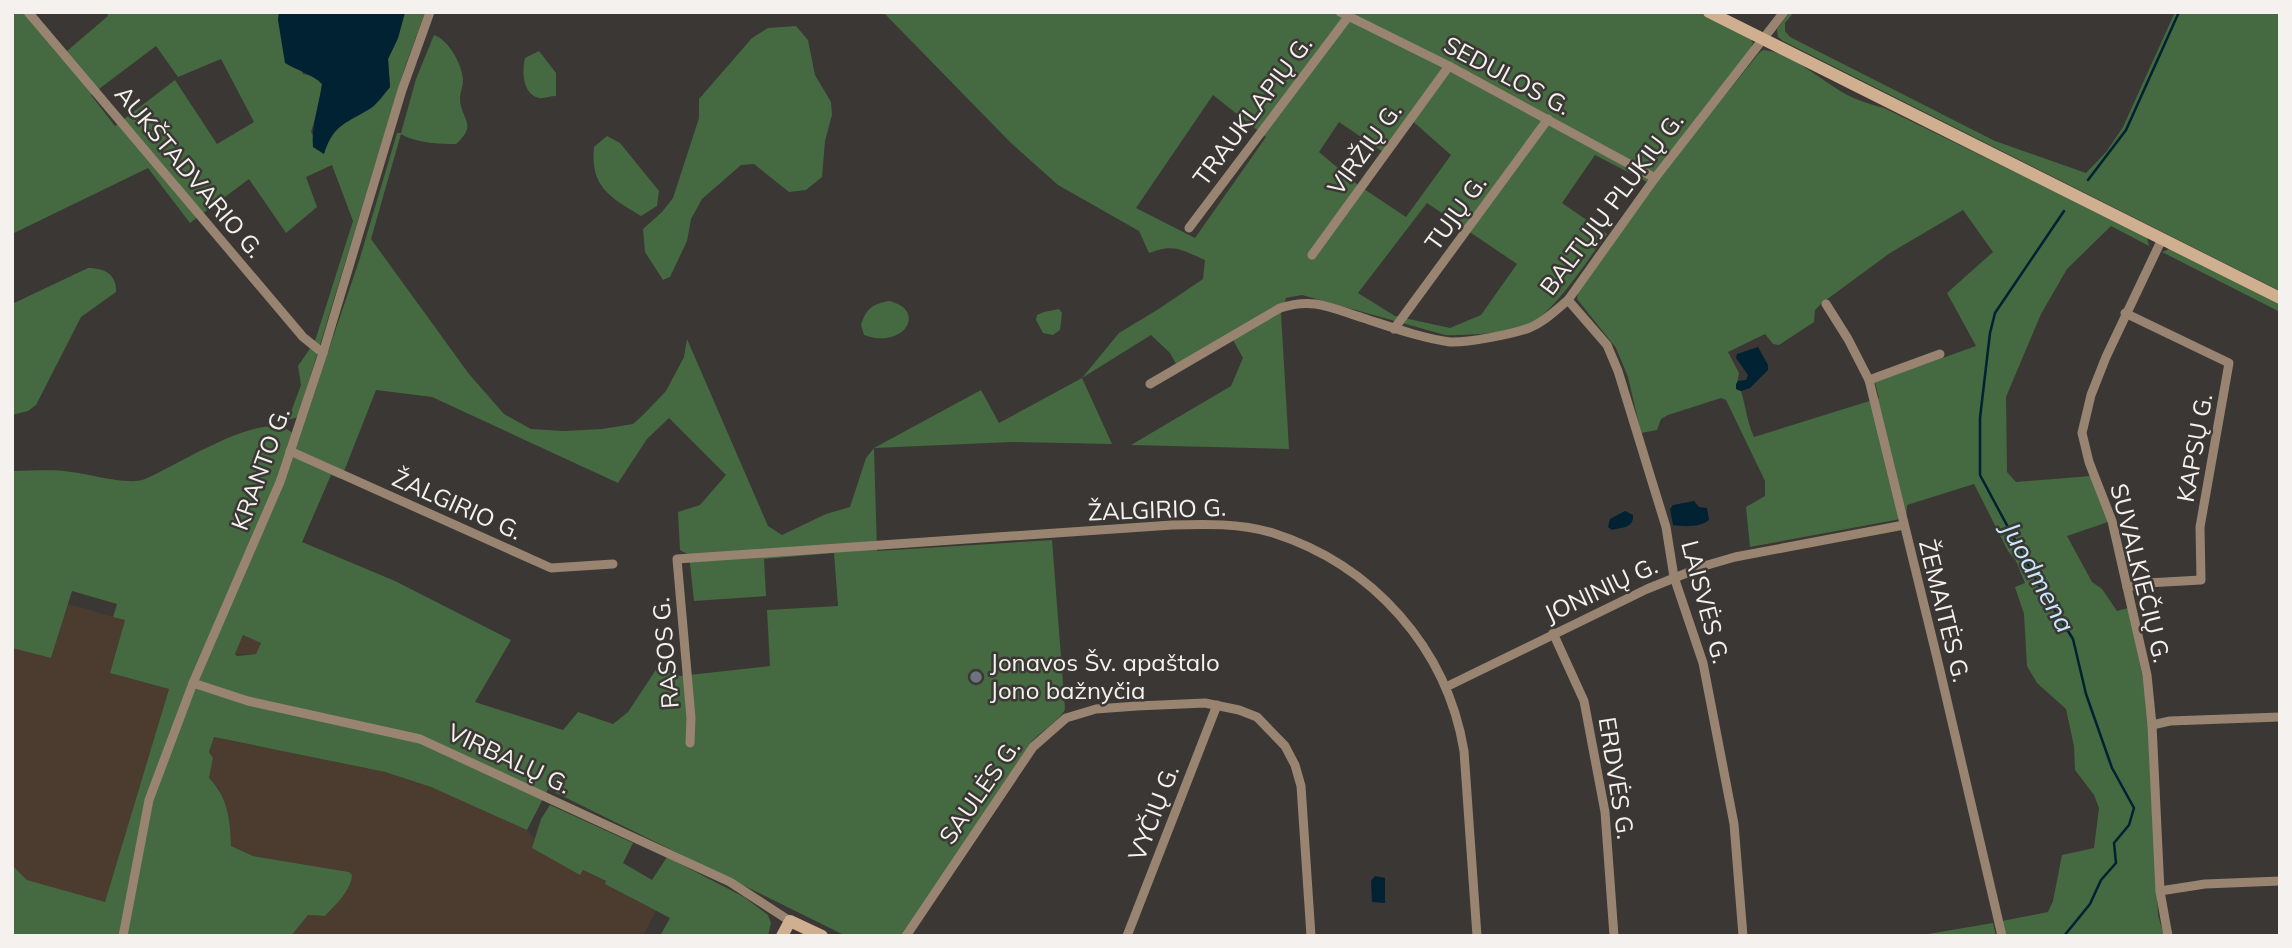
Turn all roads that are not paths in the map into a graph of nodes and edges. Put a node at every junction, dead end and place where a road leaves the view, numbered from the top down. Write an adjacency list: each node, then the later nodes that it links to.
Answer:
1 (28, 12): 18 (street, AUKŠTADVARIO G.)
2 (430, 12): 18 (street, KRANTO G.)
3 (1709, 12): 6 (main road)
4 (1784, 12): 6 (street, BALTŲJŲ PLUKIŲ G.)
5 (1344, 15): 7 (street, SEDULOS G.); 10 (street, TRAUKLAPIŲ G.)
6 (1762, 39): 9 (street, BALTŲJŲ PLUKIŲ G.); 11 (main road)
7 (1449, 66): 8 (street, SEDULOS G.); 12 (street, VIRŽIŲ G.)
8 (1548, 119): 9 (street, SEDULOS G.); 17 (street, TUJŲ G.)
9 (1655, 178): 14 (street, BALTŲJŲ PLUKIŲ G.)
10 (1189, 228)
11 (2162, 239): 13 (main road); 16 (street, SUVALKIEČIŲ G.)
12 (1312, 255)
13 (2280, 298)
14 (1568, 300): 17 (street, BALTŲJŲ PLUKIŲ G.); 26 (street, LAISVĖS G.)
15 (1826, 304): 20 (street, ŽEMAITĖS G.)
16 (2125, 313): 27 (street, SUVALKIEČIŲ G.); 27 (street, KAPSŲ G.)
17 (1394, 329): 21 (street, BALTŲJŲ PLUKIŲ G.)
18 (323, 353): 22 (street, KRANTO G.)
19 (1940, 354): 20 (street)
20 (1869, 380): 23 (street, ŽEMAITĖS G.)
21 (1150, 384)
22 (290, 451): 25 (street, ŽALGIRIO G.); 29 (street, KRANTO G.)
23 (1904, 525): 26 (street, JONINIŲ G.); 47 (street, ŽEMAITĖS G.)
24 (677, 559): 30 (street, ŽALGIRIO G.); 34 (street, RASOS G.)
25 (612, 565)
26 (1674, 577): 28 (street, JONINIŲ G.); 46 (street, LAISVĖS G.)
27 (2127, 587): 33 (street, SUVALKIEČIŲ G.)
28 (1553, 633): 30 (street, JONINIŲ G.); 45 (street, ERDVĖS G.)
29 (193, 683): 37 (street, VIRBALŲ G.); 38 (street, KRANTO G.)
30 (1446, 687): 44 (street, ŽALGIRIO G.)
31 (1217, 705): 41 (street, SAULĖS G.); 42 (street, VYČIŲ G.); 43 (street, SAULĖS G.)
32 (2280, 717): 33 (street)
33 (2152, 725): 36 (street, SUVALKIEČIŲ G.)
34 (690, 743)
35 (2280, 881): 36 (street)
36 (2161, 891): 48 (street, SUVALKIEČIŲ G.)
37 (790, 921): 39 (main road); 40 (main road)
38 (123, 936)
39 (782, 936)
40 (822, 936)
41 (906, 936)
42 (1127, 936)
43 (1311, 936)
44 (1477, 936)
45 (1614, 936)
46 (1743, 936)
47 (2001, 936)
48 (2168, 936)

